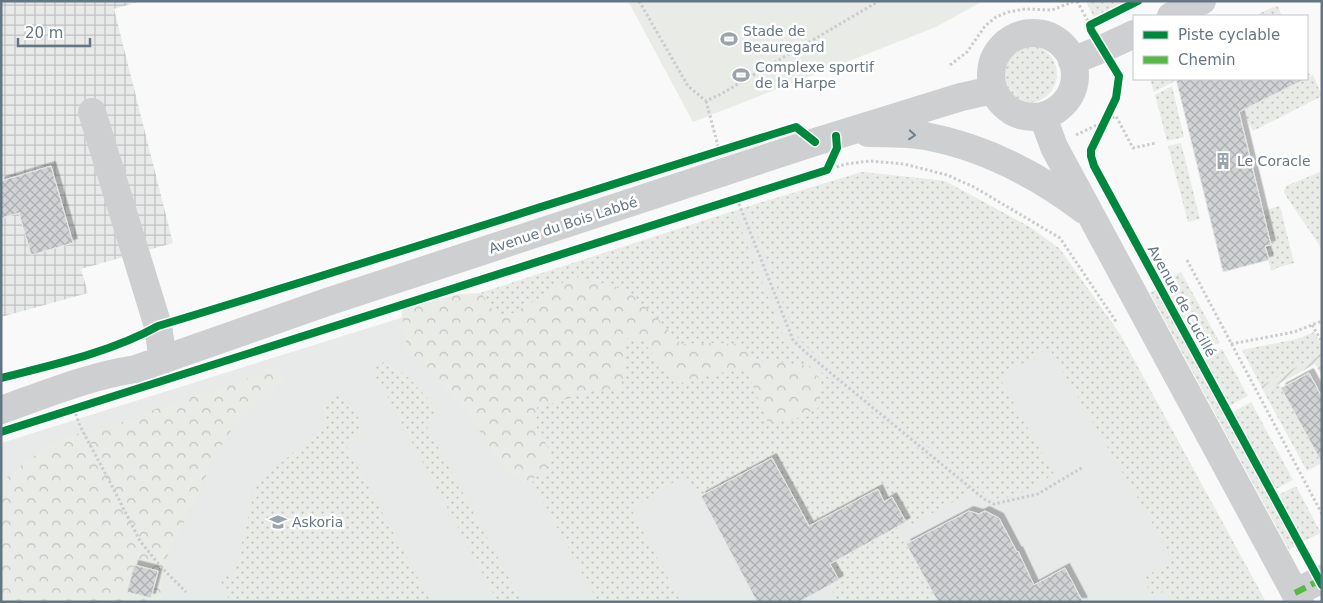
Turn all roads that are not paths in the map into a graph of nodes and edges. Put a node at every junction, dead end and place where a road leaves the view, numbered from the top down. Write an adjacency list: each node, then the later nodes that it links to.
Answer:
1 (1202, 1): 2 (street)
2 (1172, 15)
3 (1133, 34): 4 (street)
4 (1072, 61): 5 (street); 7 (street)
5 (993, 90): 7 (street); 8 (street, Avenue du Bois Labbé)
6 (92, 112): 10 (street)
7 (1043, 117): 9 (street)
8 (841, 134): 9 (street, one-way to 9); 10 (street, Avenue du Bois Labbé)
9 (1090, 215): 15 (street)
10 (163, 360): 11 (street, Avenue du Bois Labbé)
11 (136, 369): 12 (street, Avenue du Bois Labbé); 13 (street, Avenue du Bois Labbé)
12 (1, 410)
13 (1, 422)
14 (1322, 579): 15 (street)
15 (1298, 597)

